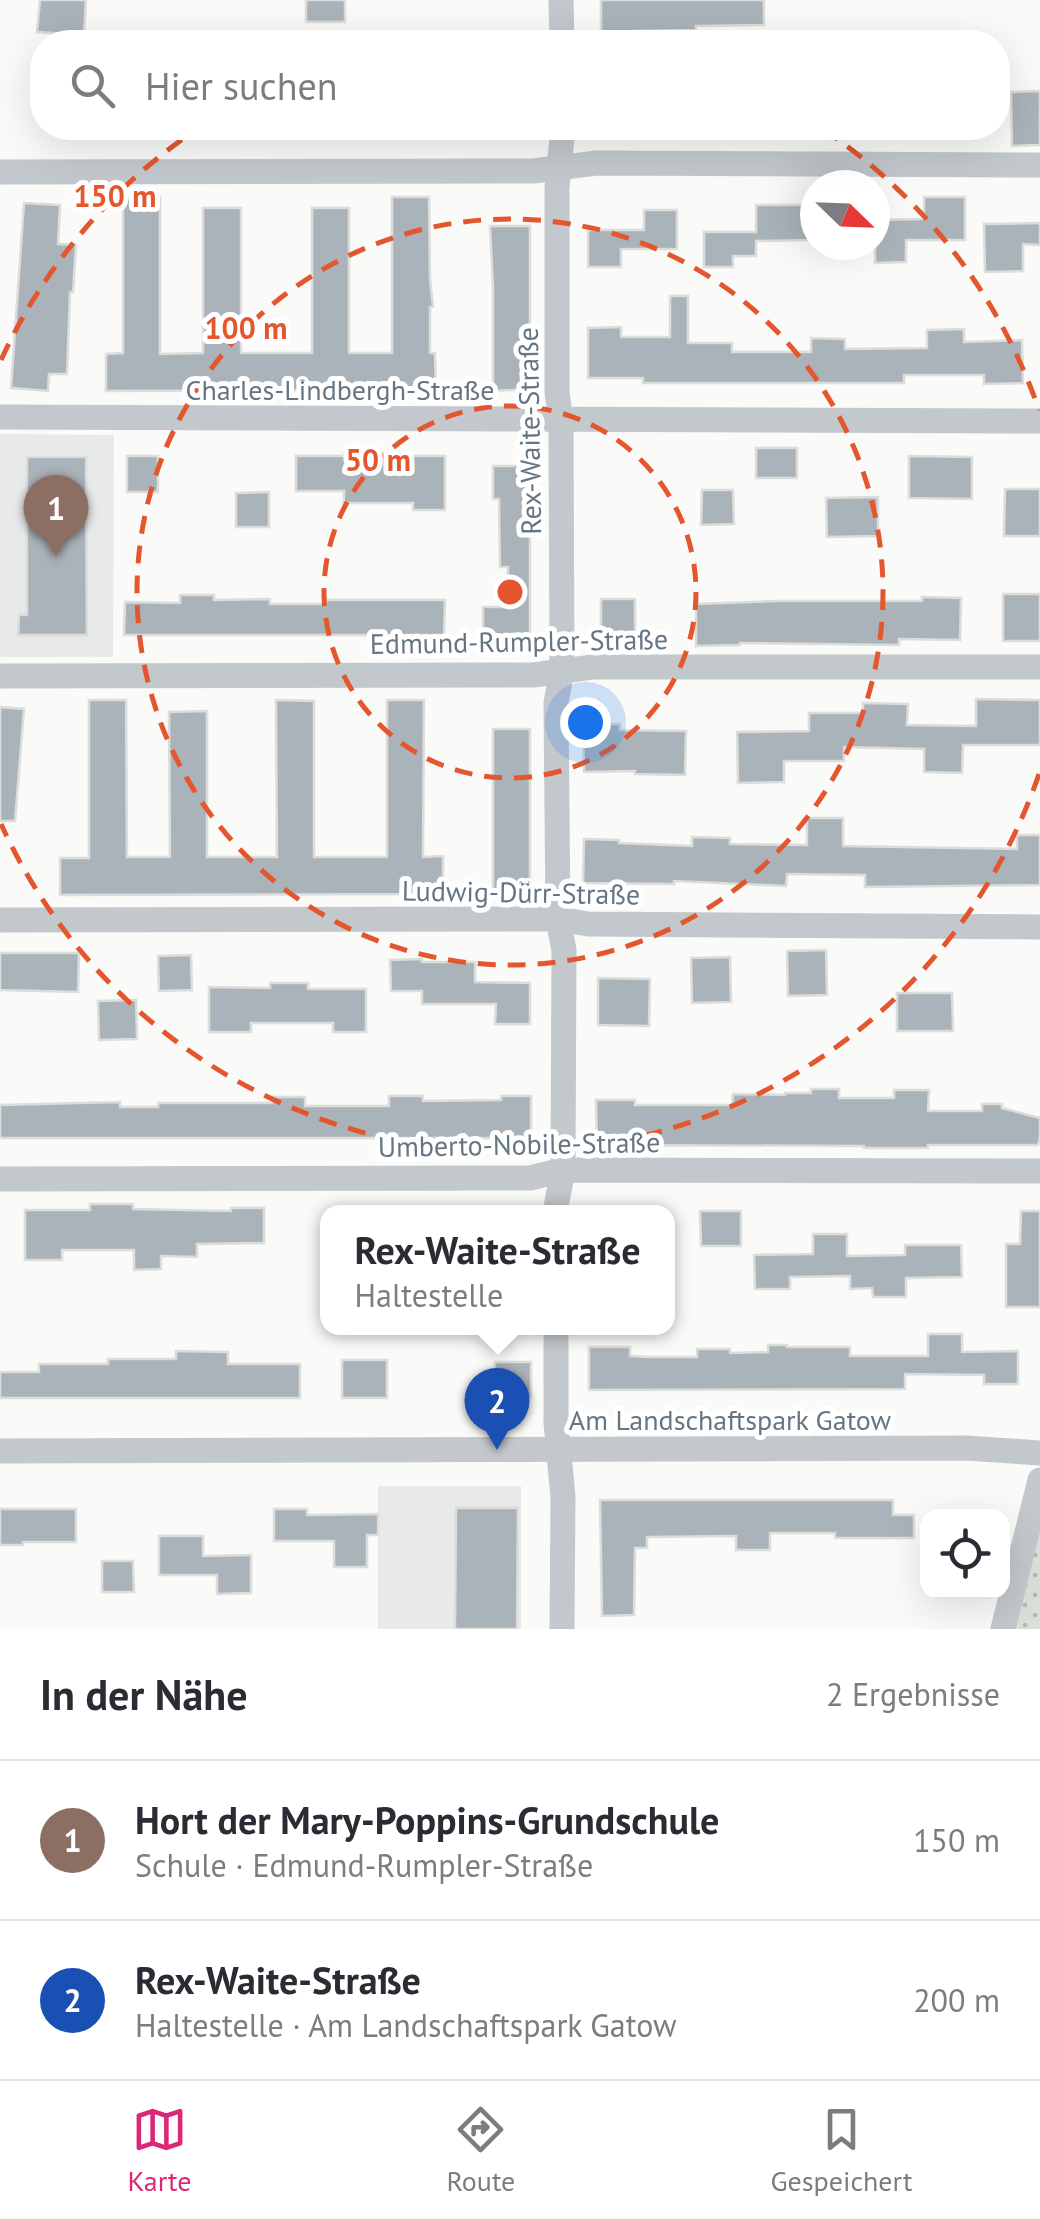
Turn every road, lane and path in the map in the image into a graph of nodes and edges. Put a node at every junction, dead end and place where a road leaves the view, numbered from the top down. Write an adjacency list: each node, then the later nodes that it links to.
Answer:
1 (562, 0): 2 (street)
2 (562, 30)
3 (561, 140): 5 (street, Rex-Waite-Straße)
4 (1040, 164): 5 (street)
5 (559, 168): 6 (street); 8 (street, Rex-Waite-Straße)
6 (0, 172)
7 (0, 416): 8 (street, Charles-Lindbergh-Straße)
8 (561, 420): 9 (street, Charles-Lindbergh-Straße); 11 (street, Rex-Waite-Straße)
9 (1040, 421)
10 (1040, 667): 11 (street, Edmund-Rumpler-Straße)
11 (562, 670): 12 (street, Edmund-Rumpler-Straße); 14 (street, Rex-Waite-Straße)
12 (0, 676)
13 (0, 920): 14 (street, Ludwig-Dürr-Straße)
14 (558, 920): 15 (street, Ludwig-Dürr-Straße); 16 (street, Rex-Waite-Straße)
15 (1040, 927)
16 (563, 1170): 17 (street, Umberto-Nobile-Straße); 18 (street, Umberto-Nobile-Straße); 19 (street, Rex-Waite-Straße)
17 (1040, 1170)
18 (0, 1179)
19 (556, 1205)
20 (556, 1335): 22 (street)
21 (0, 1450): 22 (street, Am Landschaftspark Gatow)
22 (559, 1450): 23 (street, Am Landschaftspark Gatow); 25 (street)
23 (1040, 1453)
24 (1040, 1480): 26 (street)
25 (562, 1629)
26 (1003, 1629)

